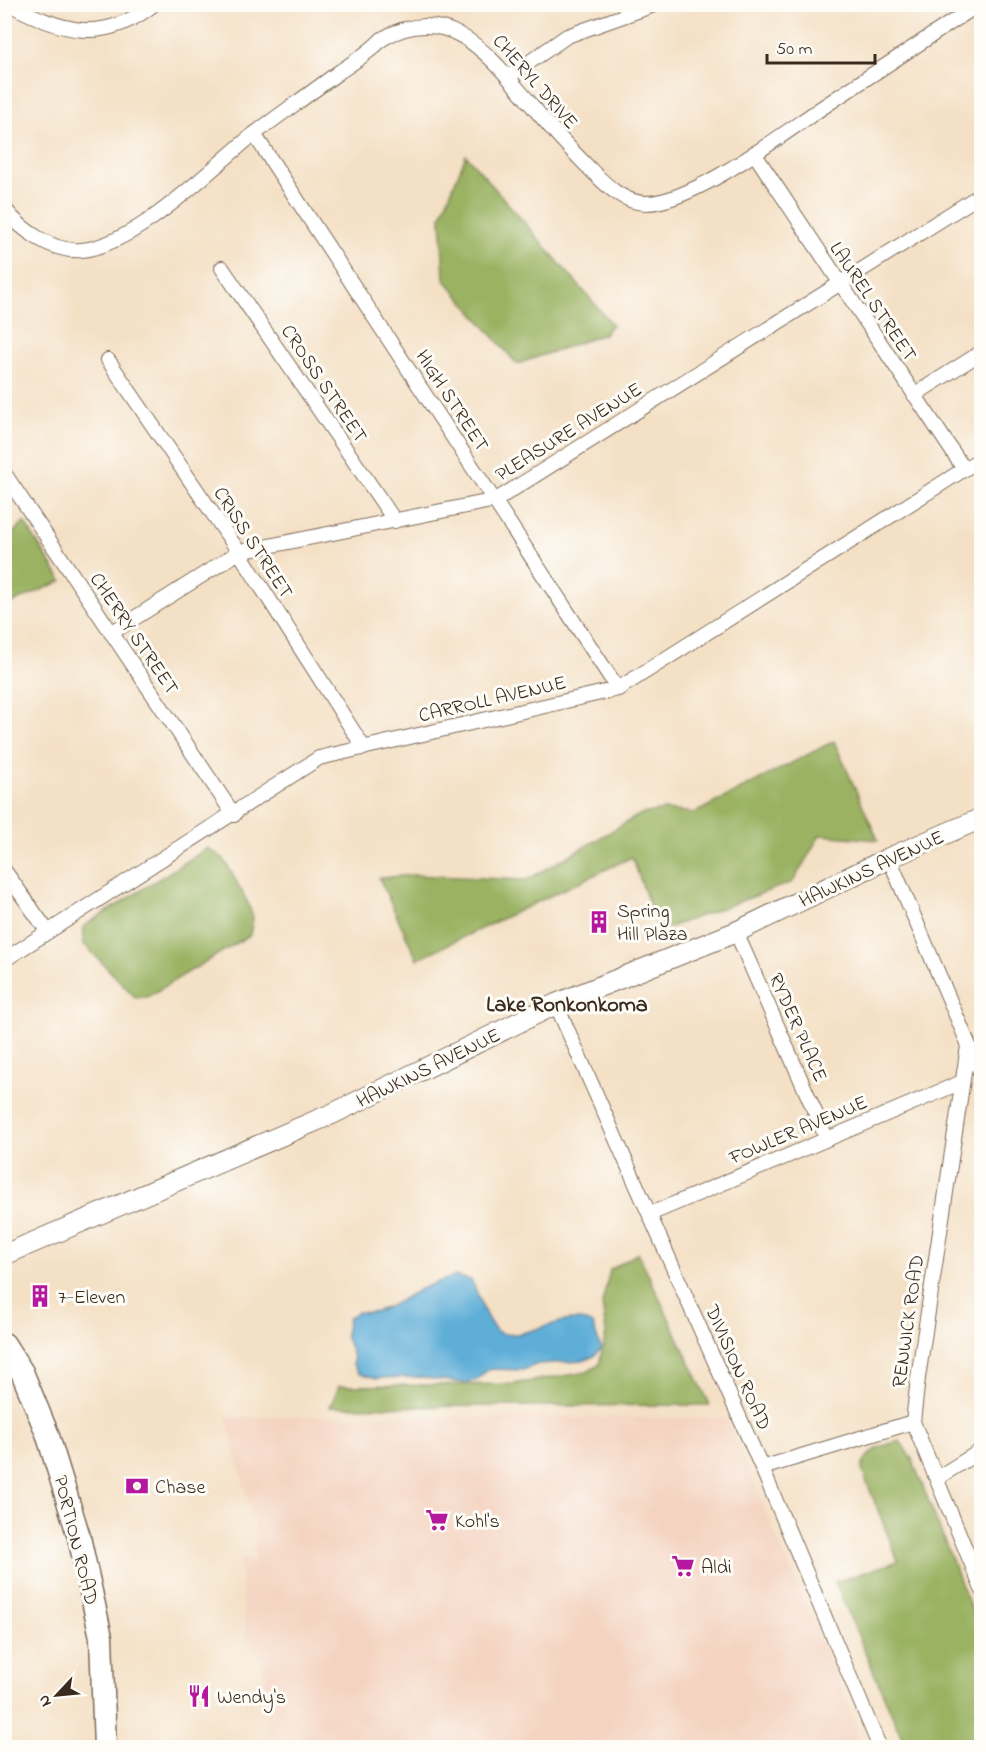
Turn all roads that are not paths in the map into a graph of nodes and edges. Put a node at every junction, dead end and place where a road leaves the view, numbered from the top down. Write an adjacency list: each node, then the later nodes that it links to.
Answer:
1 (9, 4): 2 (street)
2 (154, 4)
3 (657, 4): 5 (street)
4 (979, 4): 7 (street, CHERYL DRIVE)
5 (508, 77): 6 (street, CHERYL DRIVE); 7 (street, CHERYL DRIVE)
6 (254, 134): 9 (street, CHERYL DRIVE); 18 (street, HIGH STREET)
7 (754, 153): 11 (street, LAUREL STREET)
8 (981, 194): 11 (street, PLEASURE AVENUE)
9 (4, 208)
10 (222, 267): 19 (street, CROSS STREET)
11 (839, 284): 14 (street, LAUREL STREET); 18 (street, PLEASURE AVENUE)
12 (981, 352): 14 (street)
13 (108, 360): 20 (street, CRISS STREET)
14 (914, 395): 16 (street, LAUREL STREET)
15 (981, 459): 16 (street, CARROLL AVENUE)
16 (964, 469): 22 (street, CARROLL AVENUE)
17 (4, 473): 21 (street, CHERRY STREET)
18 (496, 500): 19 (street, PLEASURE AVENUE); 22 (street, HIGH STREET)
19 (395, 520): 20 (street, PLEASURE AVENUE)
20 (239, 552): 21 (street, PLEASURE AVENUE); 23 (street, CRISS STREET)
21 (111, 633): 24 (street, CHERRY STREET)
22 (618, 689): 23 (street, CARROLL AVENUE)
23 (364, 748): 24 (street, CARROLL AVENUE)
24 (234, 814): 28 (street, CARROLL AVENUE)
25 (981, 818): 26 (street, HAWKINS AVENUE)
26 (889, 858): 29 (street, HAWKINS AVENUE); 32 (street)
27 (4, 870): 28 (street)
28 (48, 932): 30 (street, CARROLL AVENUE)
29 (736, 932): 31 (street, HAWKINS AVENUE); 35 (street, RYDER PLACE)
30 (4, 960)
31 (556, 1004): 36 (street, DIVISION ROAD); 37 (street, HAWKINS AVENUE)
32 (969, 1046): 33 (street); 34 (street, RENWICK ROAD)
33 (981, 1076)
34 (962, 1082): 35 (street, FOWLER AVENUE); 39 (street, RENWICK ROAD)
35 (826, 1137): 36 (street, FOWLER AVENUE)
36 (650, 1214): 41 (street, DIVISION ROAD)
37 (4, 1255)
38 (4, 1344): 44 (main road, PORTION ROAD)
39 (914, 1422): 41 (street); 42 (street, RENWICK ROAD)
40 (981, 1450): 42 (street)
41 (762, 1468): 45 (street, DIVISION ROAD)
42 (937, 1478): 43 (street, RENWICK ROAD)
43 (981, 1589)
44 (105, 1748)
45 (880, 1748)

